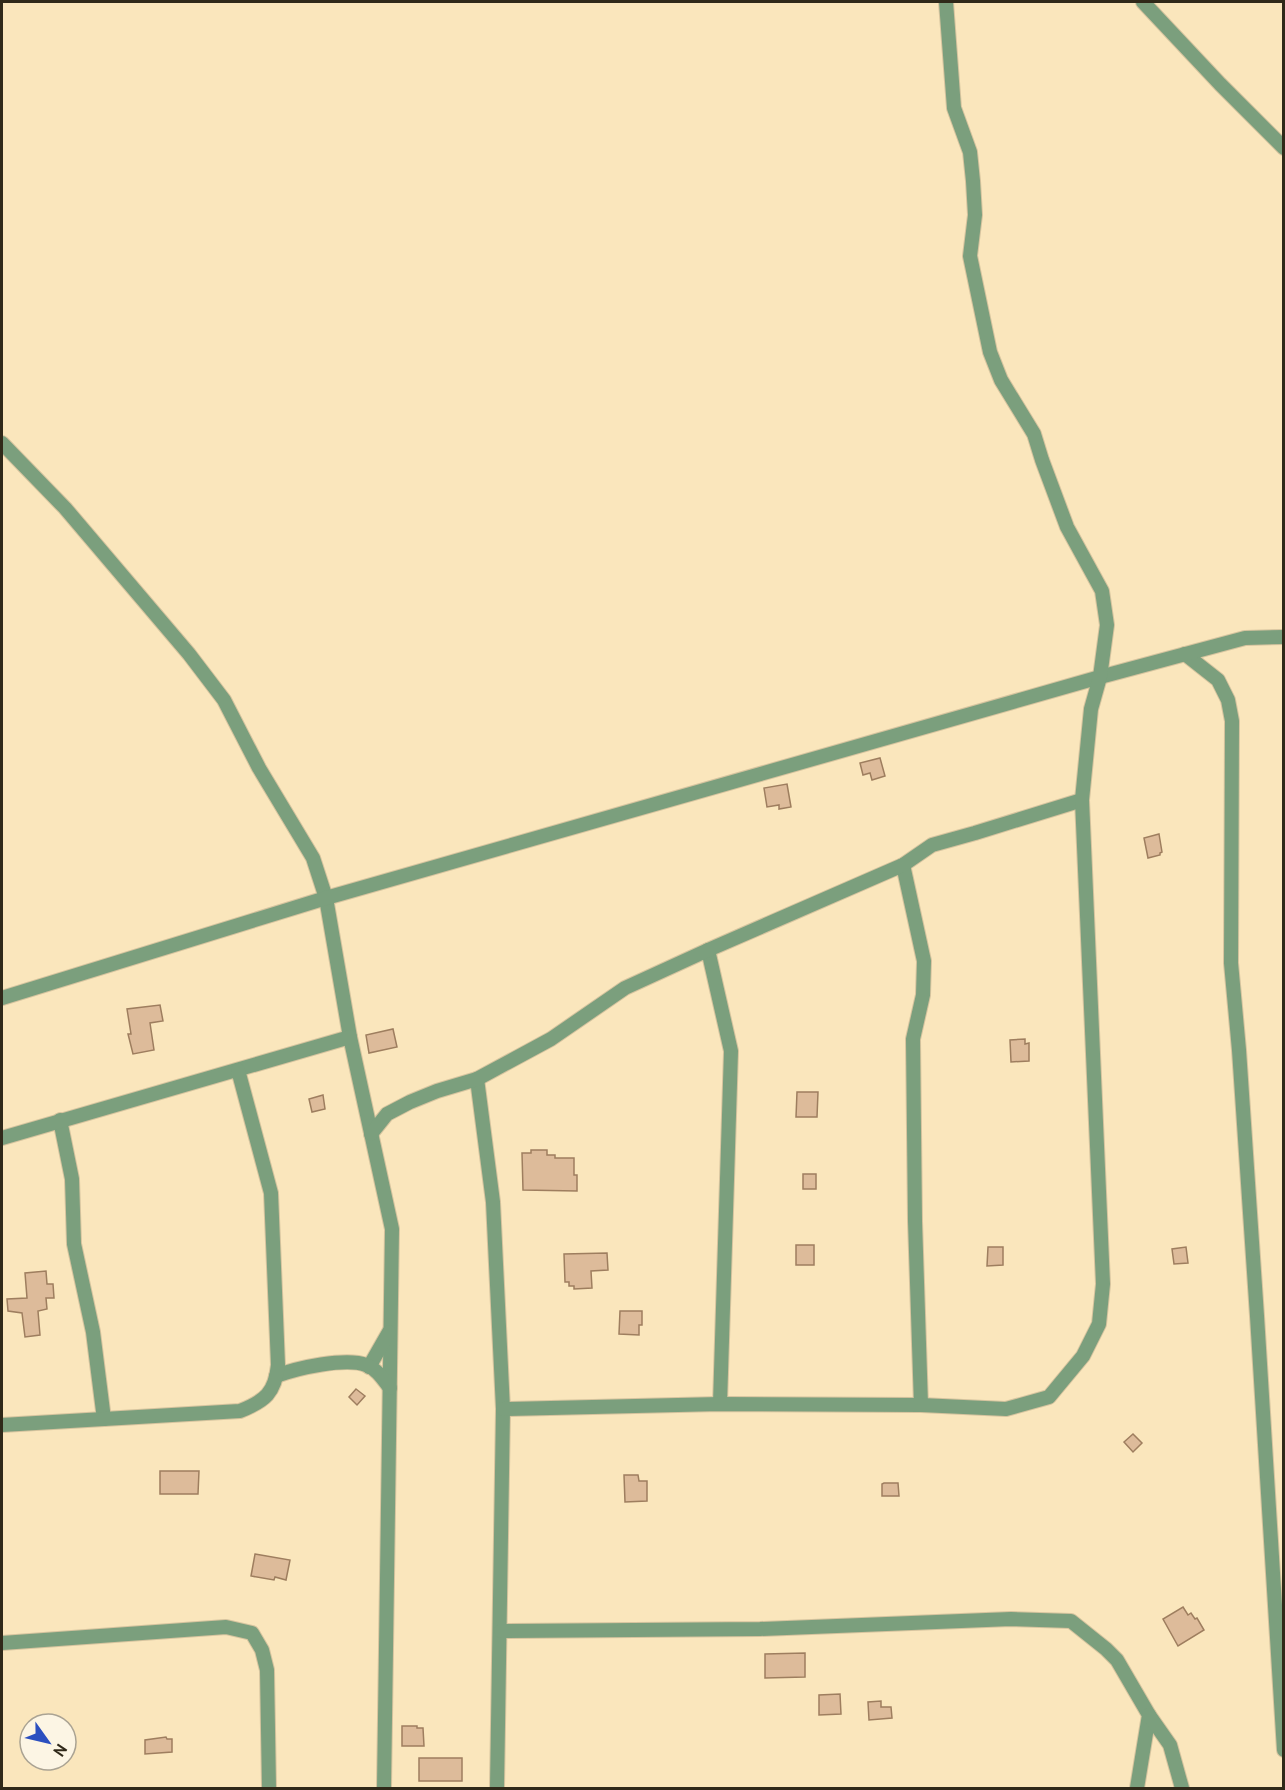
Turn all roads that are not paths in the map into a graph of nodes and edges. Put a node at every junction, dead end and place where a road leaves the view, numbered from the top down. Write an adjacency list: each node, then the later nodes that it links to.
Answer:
1 (946, 2): 7 (street)
2 (1143, 2): 3 (street)
3 (1284, 148)
4 (2, 443): 10 (street)
5 (1284, 637): 6 (street)
6 (1185, 654): 7 (street); 31 (street)
7 (1100, 677): 8 (street); 10 (street)
8 (1082, 800): 9 (street); 24 (street)
9 (903, 865): 11 (street); 24 (street)
10 (326, 898): 12 (street); 13 (street)
11 (708, 950): 15 (street); 23 (street)
12 (2, 998)
13 (350, 1037): 14 (street); 17 (street)
14 (238, 1070): 16 (street); 21 (street)
15 (477, 1079): 17 (street); 25 (street)
16 (60, 1120): 18 (street); 26 (street)
17 (371, 1134): 19 (street)
18 (2, 1138)
19 (390, 1330): 20 (street); 22 (street)
20 (369, 1367): 21 (street); 22 (street)
21 (276, 1376): 26 (street)
22 (390, 1388): 33 (street)
23 (720, 1404): 24 (street); 25 (street)
24 (921, 1405)
25 (503, 1409): 28 (street)
26 (104, 1419): 27 (street)
27 (2, 1425)
28 (501, 1631): 30 (street); 34 (street)
29 (2, 1643): 32 (street)
30 (1149, 1715): 35 (street); 36 (street)
31 (1284, 1750)
32 (269, 1788)
33 (384, 1788)
34 (497, 1788)
35 (1137, 1788)
36 (1182, 1788)

